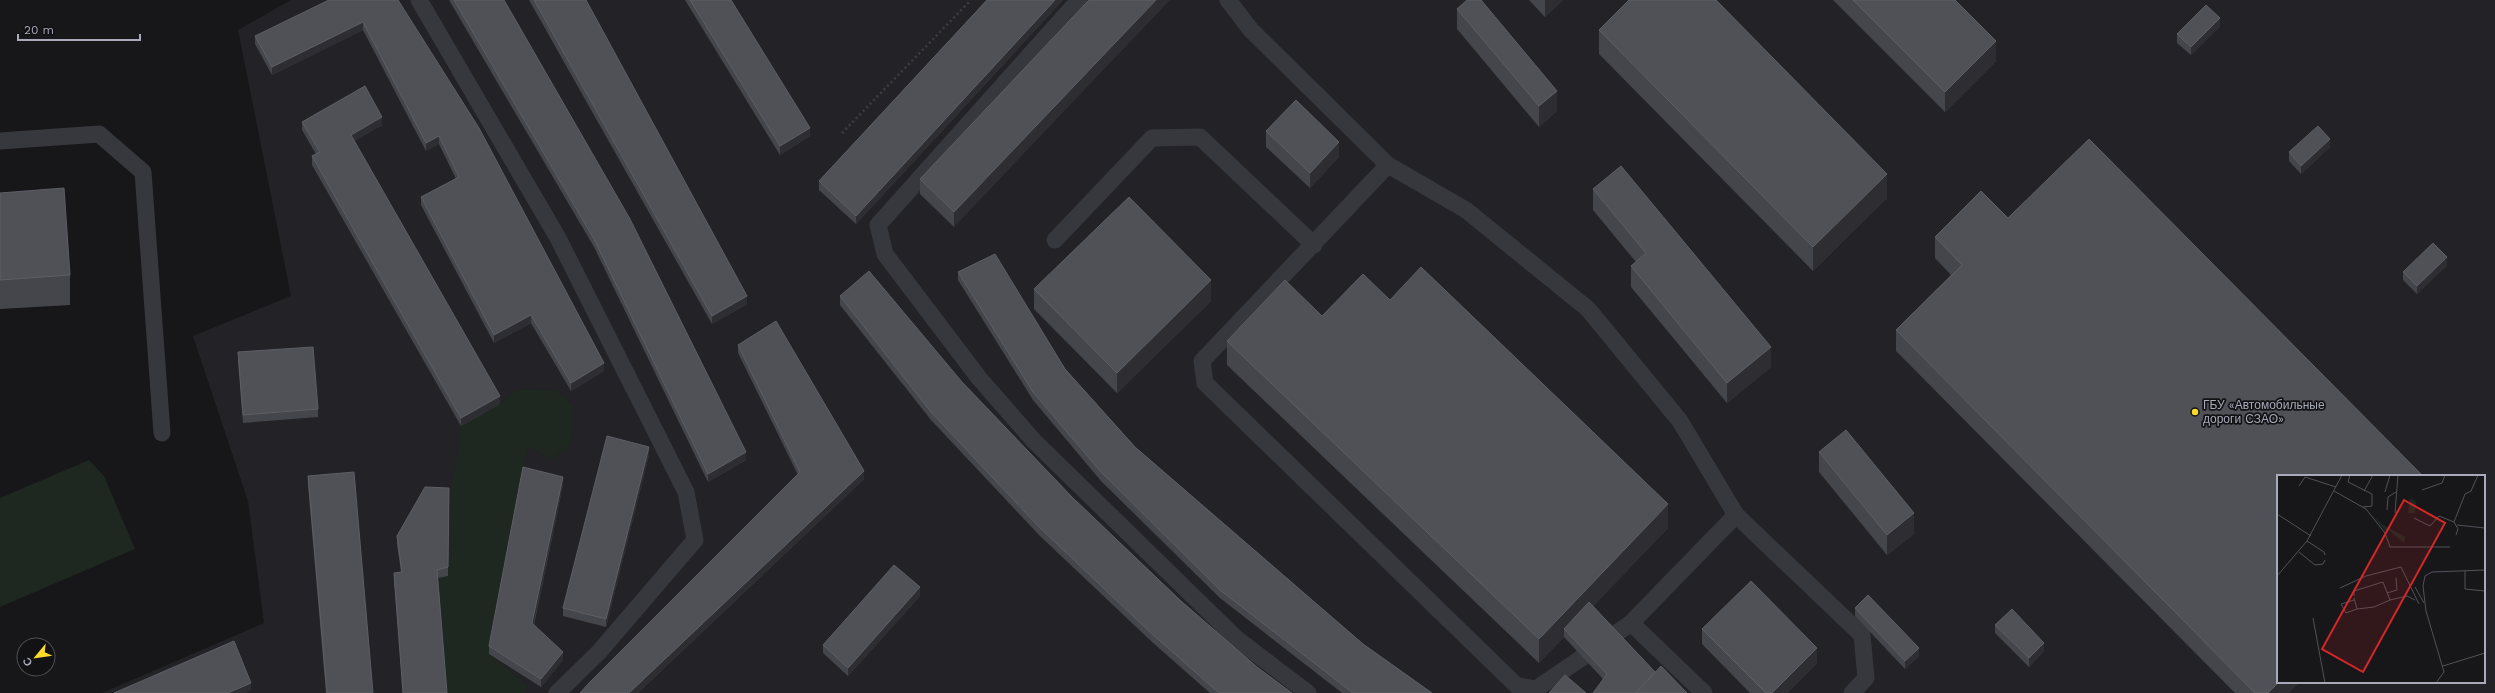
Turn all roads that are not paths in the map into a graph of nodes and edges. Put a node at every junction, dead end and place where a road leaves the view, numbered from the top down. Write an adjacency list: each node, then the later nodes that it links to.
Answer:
1 (419, 0): 13 (lane)
2 (1079, 0): 14 (lane)
3 (1228, 0): 5 (lane)
4 (0, 141): 8 (lane)
5 (1388, 166): 7 (lane); 9 (lane)
6 (1055, 240): 7 (lane)
7 (1314, 245): 12 (lane)
8 (162, 434)
9 (1736, 515): 10 (lane); 16 (lane)
10 (1631, 623): 11 (lane); 15 (lane)
11 (1614, 636)
12 (1583, 657)
13 (558, 693)
14 (1308, 693)
15 (1704, 693)
16 (1852, 693)

